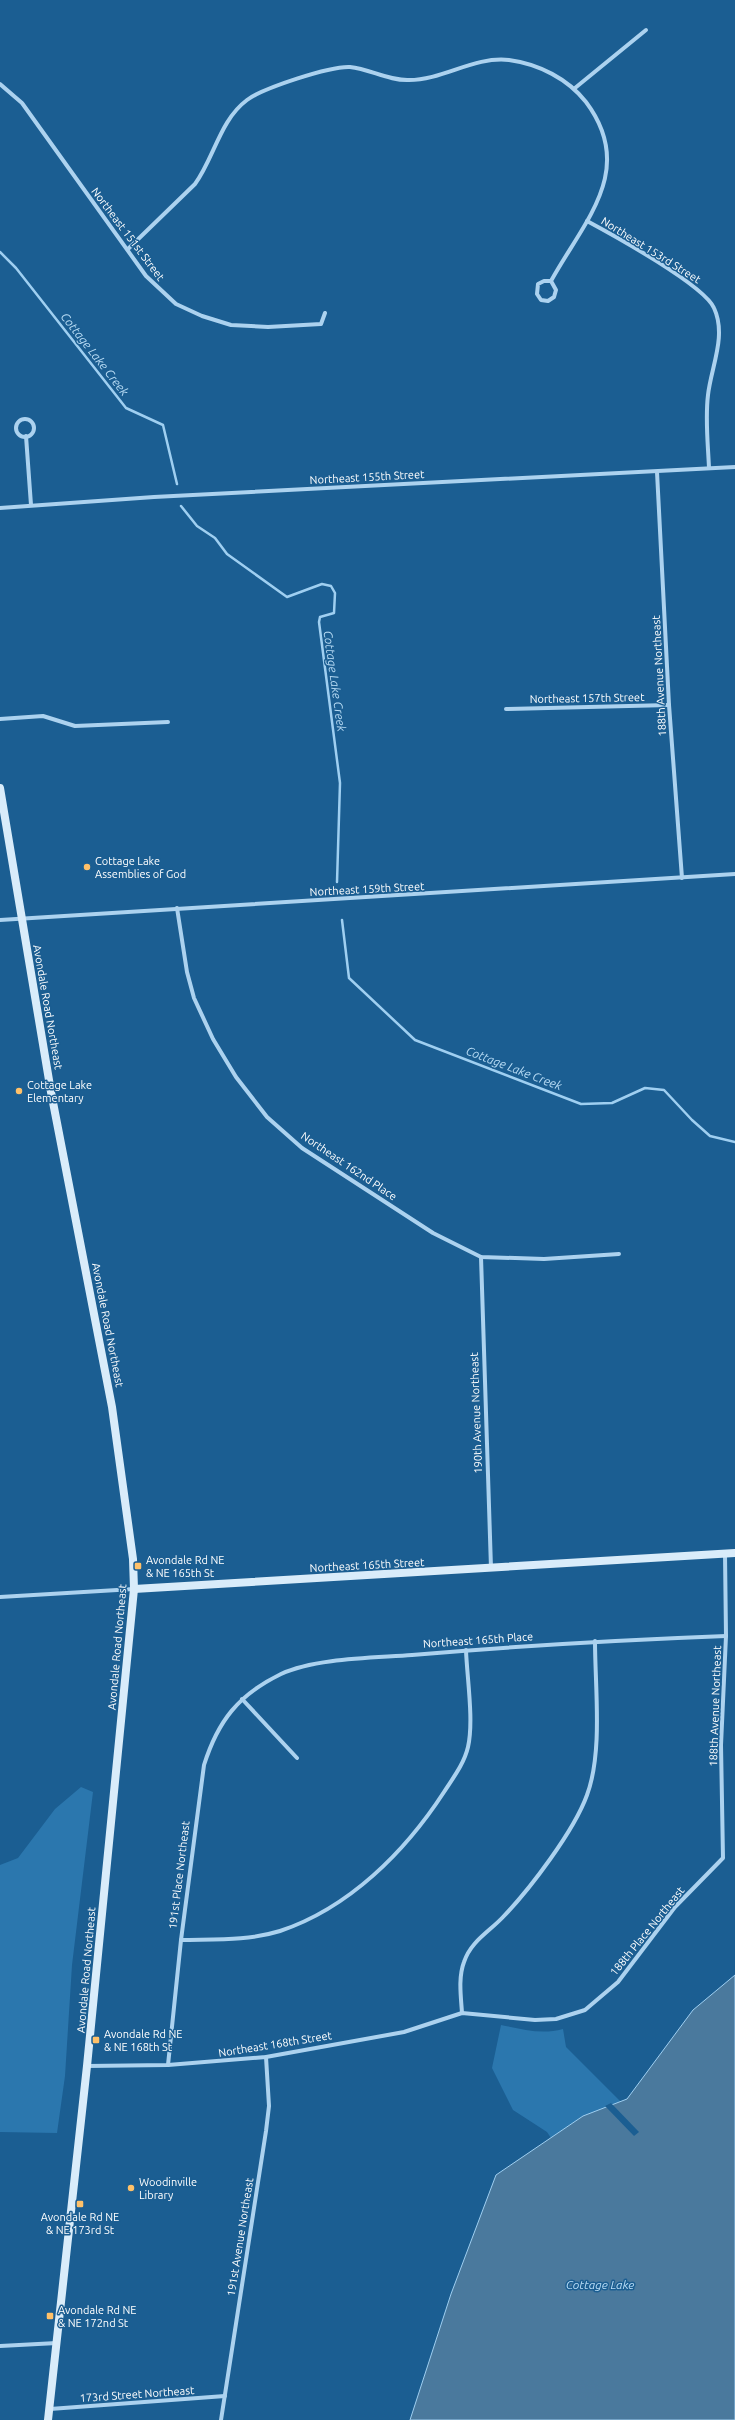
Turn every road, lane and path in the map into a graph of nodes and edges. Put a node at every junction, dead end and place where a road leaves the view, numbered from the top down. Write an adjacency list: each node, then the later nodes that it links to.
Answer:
1 (646, 30): 3 (street)
2 (0, 84): 5 (street, Northeast 151st Street)
3 (575, 88): 4 (street); 5 (street)
4 (587, 221): 6 (street); 10 (street, Northeast 153rd Street)
5 (128, 249): 7 (street, Northeast 151st Street)
6 (551, 281): 6 (street)
7 (325, 313)
8 (26, 436): 8 (street); 12 (street)
9 (735, 467): 10 (street, Northeast 155th Street)
10 (709, 468): 11 (street, Northeast 155th Street)
11 (657, 472): 12 (street, Northeast 155th Street); 14 (street, 188th Avenue Northeast)
12 (31, 505): 13 (street, Northeast 155th Street)
13 (0, 508)
14 (670, 704): 15 (street, Northeast 157th Street); 20 (street, 188th Avenue Northeast)
15 (506, 709)
16 (0, 719): 17 (street)
17 (168, 722)
18 (0, 788): 22 (main road, Avondale Road Northeast)
19 (735, 874): 20 (street, Northeast 159th Street)
20 (682, 878): 21 (street, Northeast 159th Street)
21 (176, 908): 22 (street, Northeast 159th Street); 25 (street, Northeast 162nd Place)
22 (20, 918): 23 (street, Northeast 159th Street); 29 (main road, Avondale Road Northeast)
23 (0, 920)
24 (619, 1254): 25 (street)
25 (481, 1257): 28 (street, 190th Avenue Northeast)
26 (725, 1554): 27 (main road, Northeast 165th Street); 28 (main road, Northeast 165th Street); 31 (street, 188th Avenue Northeast)
27 (735, 1554)
28 (491, 1568): 29 (main road, Northeast 165th Street)
29 (134, 1589): 30 (street, Northeast 165th Street); 41 (main road, Avondale Road Northeast)
30 (0, 1597)
31 (726, 1636): 32 (street, Northeast 165th Place); 36 (street, 188th Avenue Northeast)
32 (595, 1641): 33 (street, Northeast 165th Place); 38 (street)
33 (466, 1650): 34 (street, Northeast 165th Place); 37 (street)
34 (242, 1699): 35 (street); 37 (street, 191st Place Northeast)
35 (297, 1758)
36 (723, 1858): 38 (street, 188th Place Northeast)
37 (181, 1940): 40 (street, 191st Place Northeast)
38 (462, 2013): 39 (street, Northeast 168th Street)
39 (266, 2057): 40 (street, Northeast 168th Street); 44 (street, 191st Avenue Northeast)
40 (168, 2065): 41 (street, Northeast 168th Street)
41 (88, 2066): 42 (main road, Avondale Road Northeast)
42 (58, 2342): 43 (street); 45 (main road, Avondale Road Northeast)
43 (0, 2346)
44 (225, 2396): 45 (street, 173rd Street Northeast); 47 (street, 191st Avenue Northeast)
45 (50, 2409): 46 (main road, Avondale Road Northeast)
46 (48, 2420)
47 (221, 2420)

